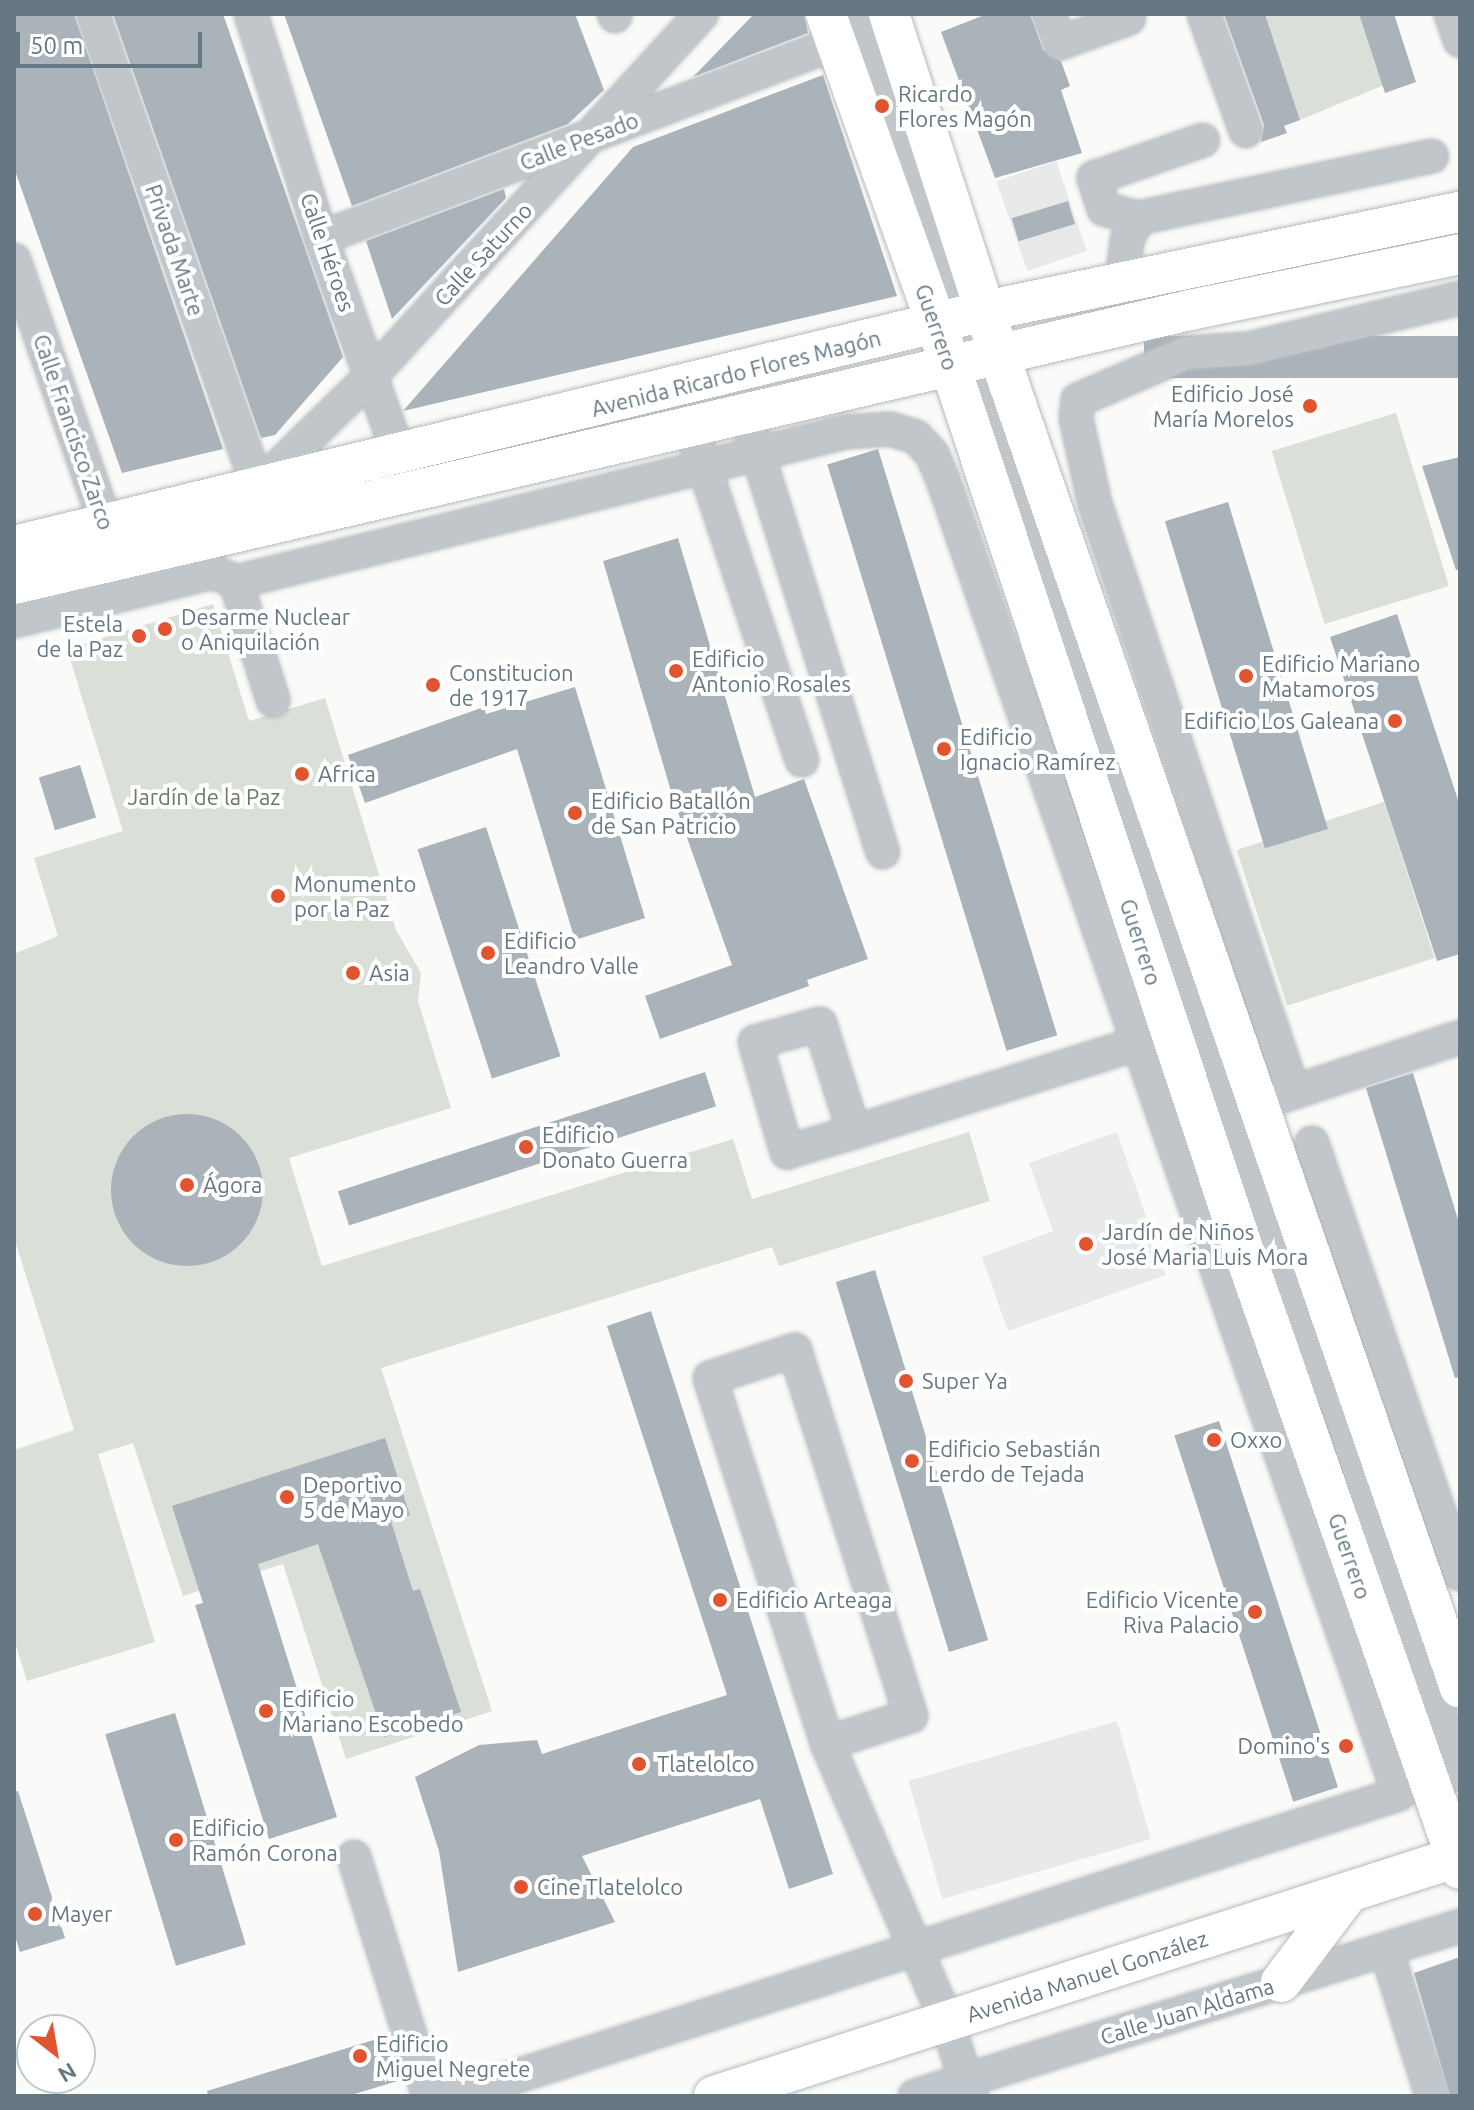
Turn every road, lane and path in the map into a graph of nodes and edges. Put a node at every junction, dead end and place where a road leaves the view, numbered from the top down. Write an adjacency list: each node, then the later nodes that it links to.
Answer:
1 (93, 14): 34 (street, Privada Marte)
2 (251, 14): 17 (street, Calle Héroes)
3 (701, 14): 12 (street, Calle Saturno)
4 (1049, 14): 8 (street)
5 (1204, 14): 11 (street)
6 (1451, 14): 10 (street)
7 (891, 16): 23 (main road, Guerrero)
8 (1129, 18)
9 (833, 24): 12 (street, Calle Pesado); 23 (main road, Guerrero)
10 (1460, 40)
11 (1246, 131)
12 (591, 137): 17 (street, Calle Pesado); 27 (street, Calle Saturno)
13 (1203, 140): 16 (street)
14 (1432, 156): 16 (street)
15 (1460, 212): 20 (main road, Avenida Ricardo Flores Magón)
16 (1138, 218): 20 (street)
17 (321, 238): 27 (street, Calle Héroes)
18 (1460, 254): 22 (main road, Avenida Ricardo Flores Magón)
19 (14, 260): 35 (street, Calle Francisco Zarco)
20 (1122, 282): 23 (main road, Avenida Ricardo Flores Magón)
21 (1460, 298): 25 (street)
22 (1190, 310): 25 (street); 26 (main road, Avenida Ricardo Flores Magón)
23 (959, 318): 24 (main road, Avenida Ricardo Flores Magón); 26 (main road, Guerrero)
24 (861, 343): 28 (main road); 33 (main road, Avenida Ricardo Flores Magón)
25 (1186, 353): 45 (street)
26 (973, 361): 28 (main road, Avenida Ricardo Flores Magón); 45 (main road, Guerrero); 48 (main road, Guerrero); 49 (street)
27 (371, 376): 33 (street, Calle Héroes); 34 (street, Calle Saturno)
28 (863, 386): 29 (main road, Avenida Ricardo Flores Magón)
29 (745, 413): 30 (main road, Avenida Ricardo Flores Magón); 31 (street)
30 (691, 427): 32 (street); 33 (main road, Avenida Ricardo Flores Magón)
31 (758, 453): 32 (street); 42 (street); 44 (street)
32 (704, 468): 37 (street); 41 (street)
33 (405, 472): 34 (main road, Avenida Ricardo Flores Magón); 35 (main road, Avenida Ricardo Flores Magón)
34 (258, 487): 35 (main road, Avenida Ricardo Flores Magón)
35 (112, 541): 36 (main road, Avenida Ricardo Flores Magón); 38 (main road, Avenida Ricardo Flores Magón)
36 (14, 546)
37 (236, 582): 39 (street); 40 (street)
38 (14, 584)
39 (14, 621)
40 (273, 700)
41 (802, 760)
42 (883, 852)
43 (1460, 1037): 45 (street)
44 (1136, 1044): 46 (street); 48 (street)
45 (1276, 1098): 49 (main road, Guerrero)
46 (854, 1132)
47 (1312, 1143): 49 (street)
48 (1226, 1252): 49 (main road, Guerrero)
49 (1289, 1288): 50 (street); 51 (main road, Guerrero); 53 (street); 54 (main road, Guerrero); 58 (street)
50 (1460, 1574)
51 (1460, 1688)
52 (827, 1743): 52 (street); 58 (street)
53 (1460, 1774)
54 (1459, 1852): 56 (main road, Avenida Manuel González)
55 (354, 1857): 63 (street)
56 (1349, 1892): 60 (main road); 61 (main road, Avenida Manuel González)
57 (1460, 1926): 59 (street, Calle Juan Aldama)
58 (913, 1946): 61 (street); 64 (street)
59 (1386, 1949): 60 (street, Calle Juan Aldama); 67 (street)
60 (1281, 1982): 62 (street, Calle Juan Aldama)
61 (947, 2021): 62 (street); 65 (main road, Avenida Manuel González)
62 (969, 2088): 66 (street, Calle Juan Aldama)
63 (429, 2096)
64 (455, 2096)
65 (714, 2096)
66 (915, 2096)
67 (1432, 2096)

